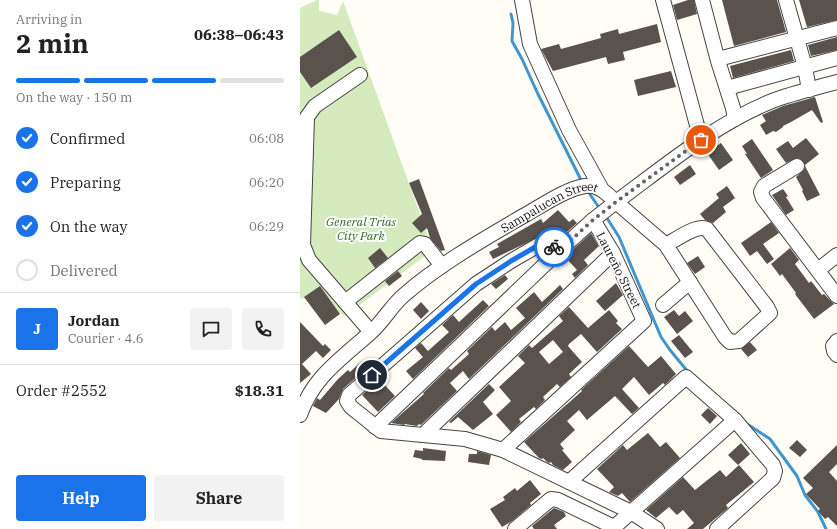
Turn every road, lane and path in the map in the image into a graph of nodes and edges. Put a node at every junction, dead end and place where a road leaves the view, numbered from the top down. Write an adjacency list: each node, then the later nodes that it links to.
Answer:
1 (522, 0): 17 (street)
2 (663, 0): 15 (street)
3 (702, 0): 8 (street)
4 (786, 0): 6 (street)
5 (837, 28): 6 (street)
6 (797, 38): 8 (street); 9 (street)
7 (837, 58): 9 (street)
8 (718, 59): 12 (street)
9 (805, 67): 12 (street); 13 (street)
10 (360, 75): 28 (street)
11 (837, 82): 13 (street, Sampalucan Street)
12 (727, 88): 14 (street)
13 (809, 90): 14 (street, Sampalucan Street)
14 (734, 119): 15 (street, Sampalucan Street)
15 (701, 140): 18 (street, Sampalucan Street)
16 (798, 166): 25 (street)
17 (601, 188): 18 (street, Sampalucan Street); 24 (street, Sampalucan Street)
18 (616, 202): 19 (street); 20 (street)
19 (593, 220): 21 (street); 22 (street, Laureño Street)
20 (666, 245): 26 (street); 26 (street)
21 (560, 250): 36 (street); 36 (street)
22 (613, 253): 37 (street); 38 (street, Laureño Street)
23 (837, 255): 25 (street)
24 (442, 266): 28 (street); 30 (street, Sampalucan Street)
25 (818, 270): 27 (street)
26 (690, 282): 29 (street)
27 (837, 296)
28 (345, 302): 30 (street)
29 (663, 305)
30 (370, 330): 33 (street, Sampalucan Street)
31 (837, 341): 32 (street)
32 (837, 355)
33 (302, 400): 34 (street, Sampalucan Street)
34 (300, 415)
35 (734, 420): 39 (street); 40 (street); 44 (street)
36 (375, 427): 37 (street)
37 (423, 435): 38 (street)
38 (503, 450): 39 (street)
39 (569, 482): 40 (street)
40 (631, 512): 41 (street); 43 (street)
41 (613, 528): 42 (street)
42 (515, 529)
43 (657, 529)
44 (717, 529)

